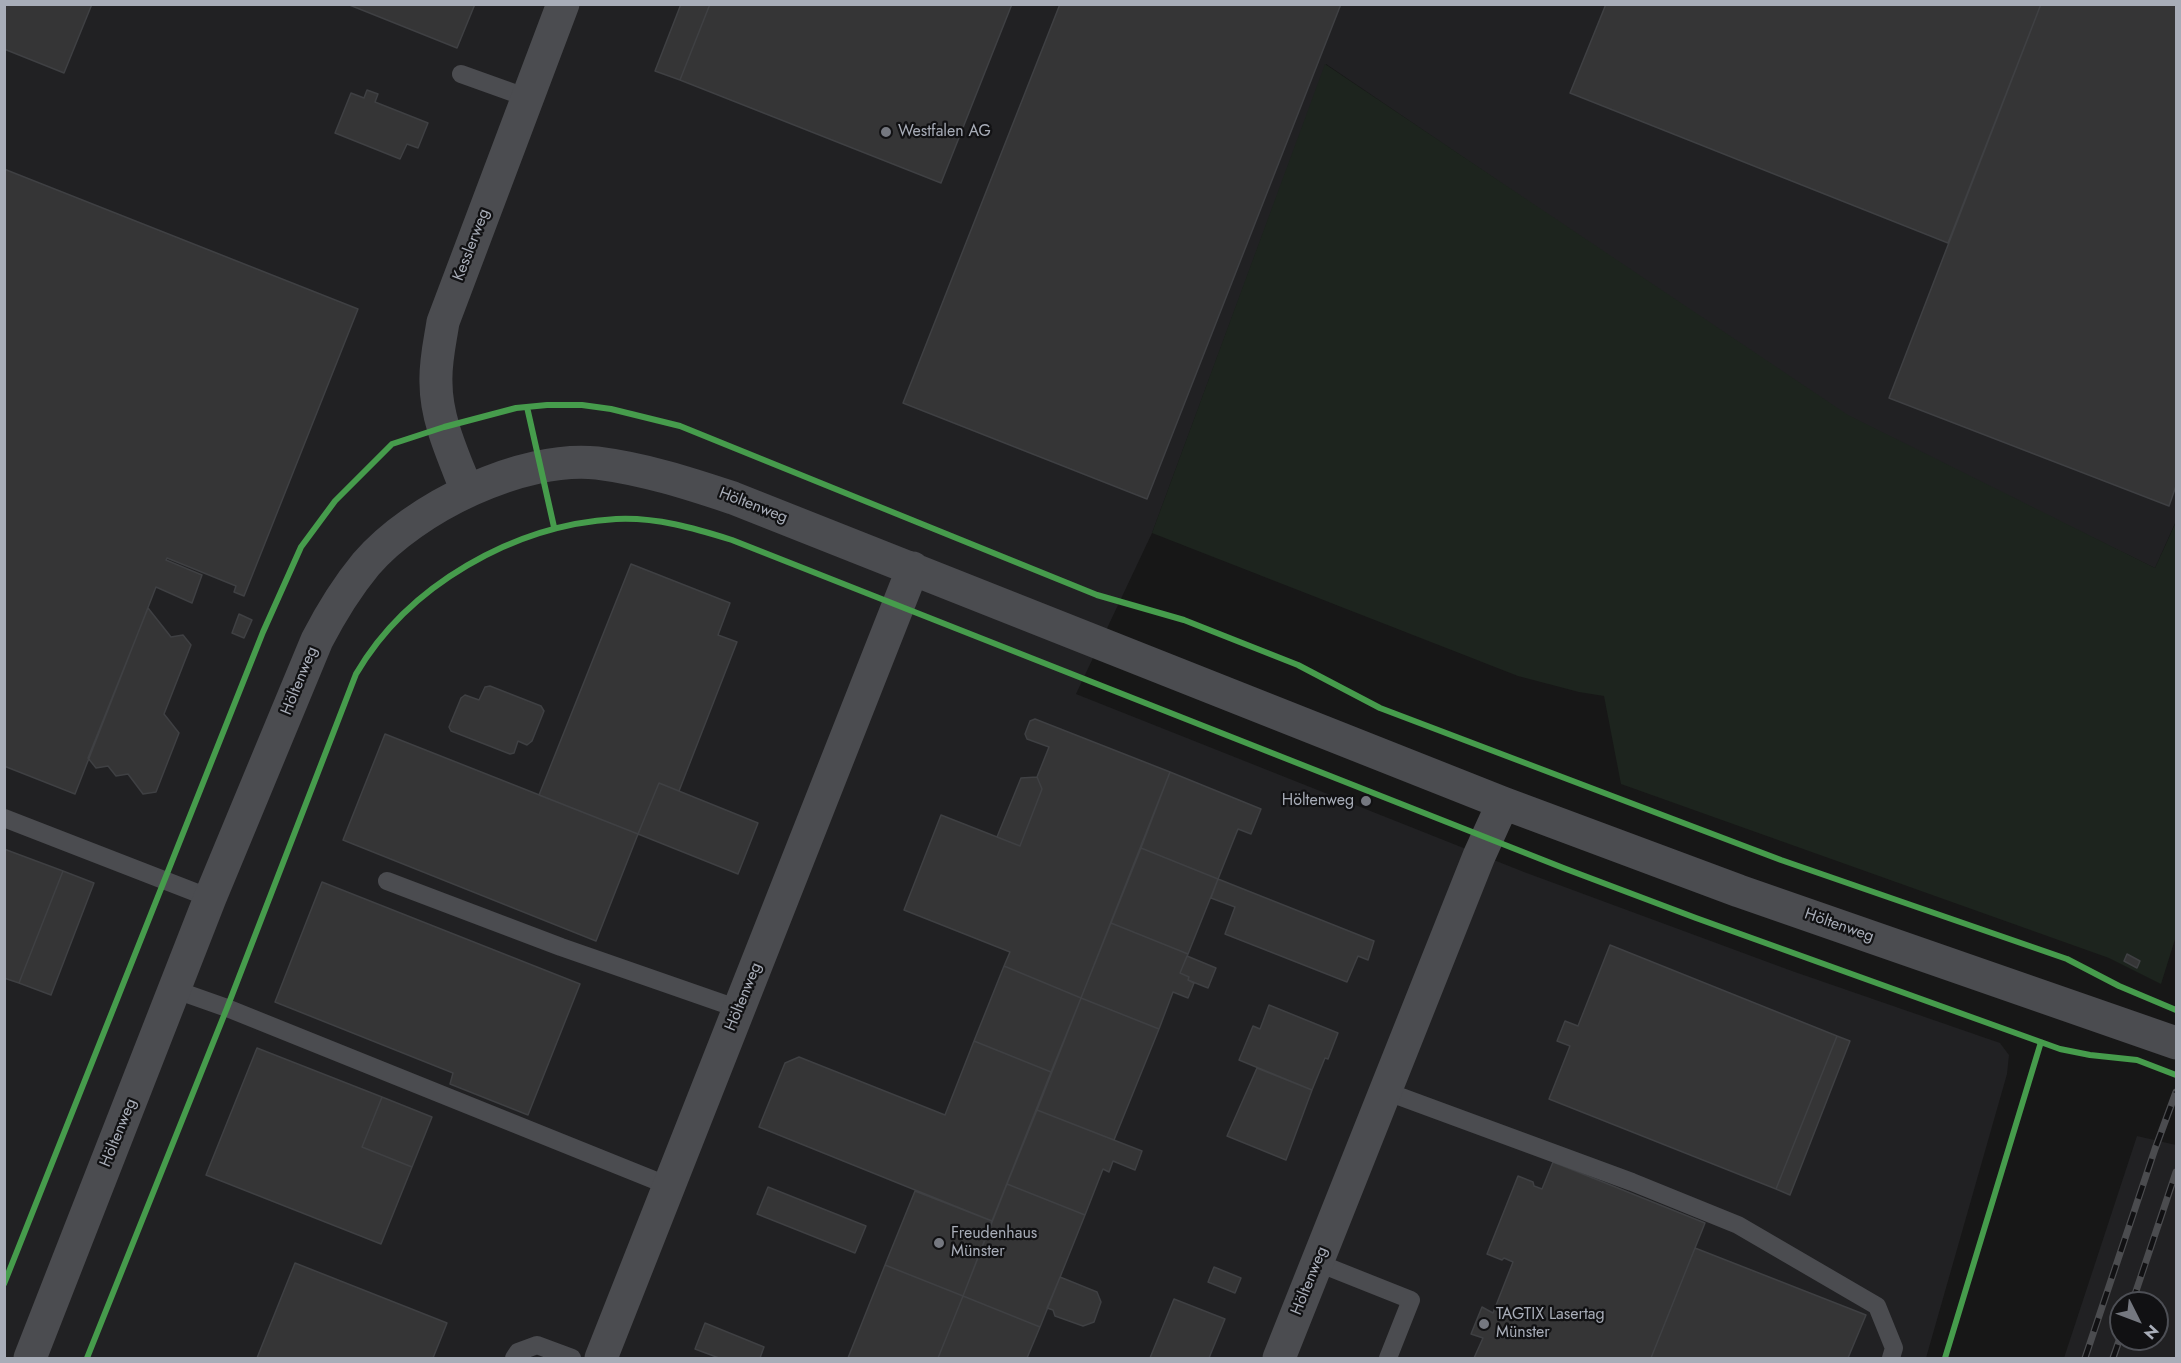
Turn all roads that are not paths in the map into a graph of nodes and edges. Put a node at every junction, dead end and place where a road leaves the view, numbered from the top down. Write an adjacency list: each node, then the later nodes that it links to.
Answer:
1 (563, 4): 3 (street, Kesslerweg)
2 (460, 74): 3 (lane)
3 (528, 98): 4 (street, Kesslerweg)
4 (467, 491): 5 (street, Höltenweg); 9 (street, Höltenweg)
5 (913, 568): 6 (street, Höltenweg); 11 (street, Höltenweg)
6 (1503, 803): 12 (street, Höltenweg); 13 (street, Höltenweg)
7 (4, 818): 9 (lane)
8 (387, 881): 11 (lane)
9 (210, 898): 10 (street, Höltenweg)
10 (176, 990): 14 (lane); 16 (street, Höltenweg)
11 (739, 1008): 14 (street, Höltenweg)
12 (2176, 1043)
13 (1385, 1091): 15 (street, Höltenweg); 22 (lane)
14 (669, 1186): 19 (street, Höltenweg)
15 (1318, 1263): 20 (street, Höltenweg); 21 (lane)
16 (30, 1359)
17 (514, 1359): 18 (lane)
18 (572, 1359)
19 (601, 1359)
20 (1280, 1359)
21 (1388, 1359)
22 (1891, 1359)

